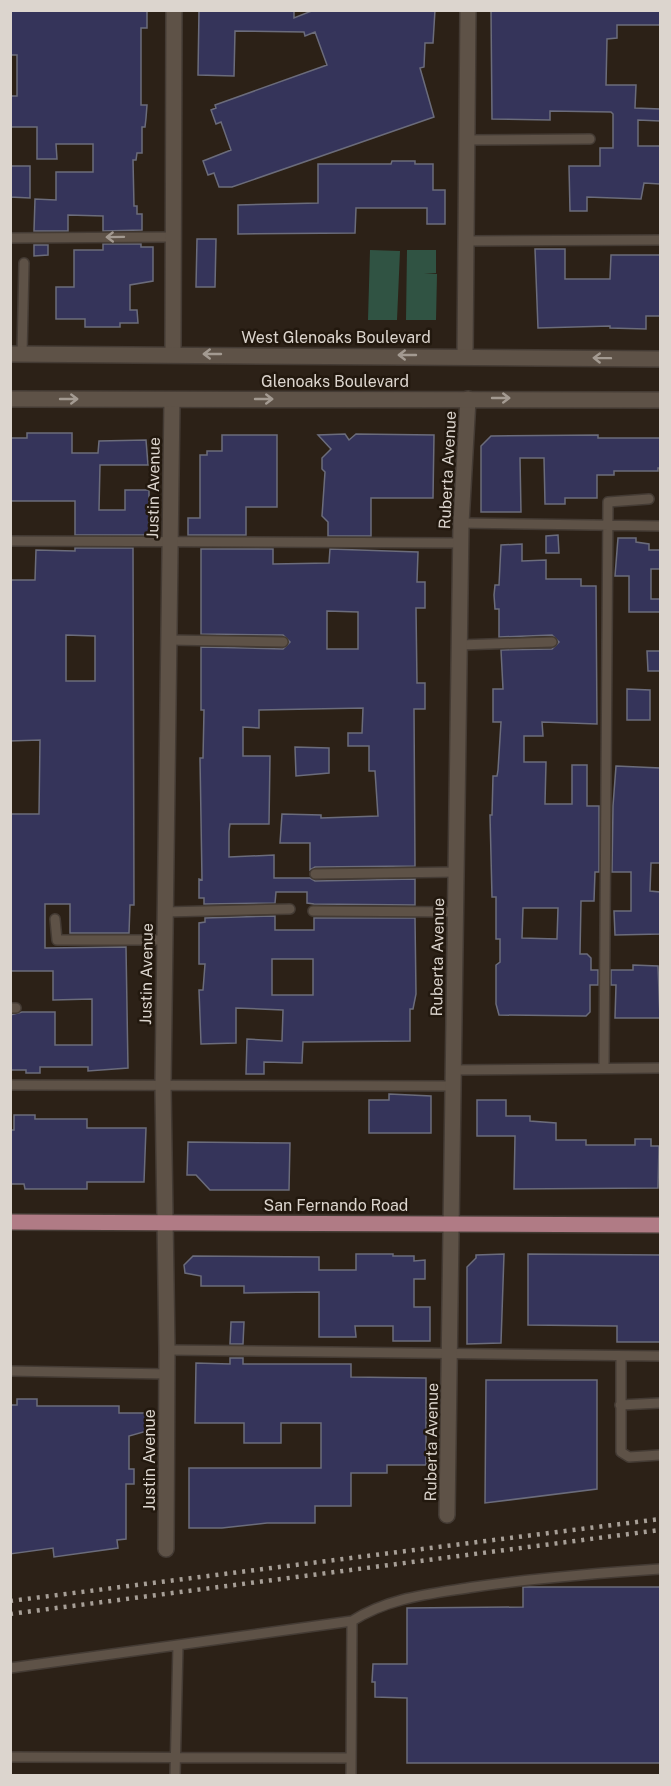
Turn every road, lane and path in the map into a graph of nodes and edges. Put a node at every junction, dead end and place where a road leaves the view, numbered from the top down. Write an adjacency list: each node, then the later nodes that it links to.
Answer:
1 (174, 10): 5 (street)
2 (468, 10): 4 (street)
3 (590, 139): 4 (lane)
4 (467, 140): 8 (street)
5 (173, 237): 6 (lane, one-way to 6); 10 (street)
6 (10, 238)
7 (660, 240): 8 (lane)
8 (466, 241): 12 (street)
9 (24, 263): 11 (lane)
10 (173, 353): 11 (street, West Glenoaks Boulevard); 12 (street, West Glenoaks Boulevard, one-way to 10)
11 (16, 354)
12 (465, 356): 13 (street, West Glenoaks Boulevard, one-way to 12)
13 (660, 358)
14 (10, 399): 16 (street, Glenoaks Boulevard, one-way to 16)
15 (468, 399): 16 (street, Glenoaks Boulevard, one-way to 15); 17 (street, Glenoaks Boulevard, one-way to 17); 19 (street, Ruberta Avenue)
16 (172, 400): 23 (street, Justin Avenue)
17 (660, 400)
18 (650, 499): 20 (lane)
19 (461, 524): 20 (lane); 24 (street, Ruberta Avenue)
20 (609, 526): 21 (lane); 37 (lane)
21 (660, 526)
22 (10, 541): 23 (lane)
23 (170, 541): 24 (lane); 25 (street, Justin Avenue)
24 (461, 543): 28 (street, Ruberta Avenue)
25 (169, 640): 26 (lane); 33 (street, Justin Avenue)
26 (283, 642)
27 (552, 642): 28 (lane)
28 (460, 645): 29 (street, Ruberta Avenue)
29 (456, 872): 30 (lane); 34 (street, Ruberta Avenue)
30 (315, 874)
31 (290, 909): 33 (lane)
32 (313, 911): 34 (lane)
33 (165, 912): 36 (street, Justin Avenue)
34 (456, 912): 39 (street, Ruberta Avenue)
35 (55, 919): 36 (lane)
36 (165, 940): 41 (street, Justin Avenue)
37 (604, 1067): 38 (lane); 39 (lane)
38 (660, 1068)
39 (454, 1070): 42 (street, Ruberta Avenue)
40 (10, 1085): 41 (lane)
41 (163, 1086): 42 (lane); 43 (street, Justin Avenue)
42 (454, 1086): 45 (street, Ruberta Avenue)
43 (164, 1221): 44 (main road, San Fernando Road); 45 (main road, San Fernando Road); 47 (street, Justin Avenue)
44 (10, 1222)
45 (452, 1222): 46 (main road, San Fernando Road); 48 (street, Ruberta Avenue)
46 (660, 1225)
47 (167, 1350): 48 (lane); 52 (street, Justin Avenue)
48 (451, 1354): 49 (lane); 56 (street, Ruberta Avenue)
49 (621, 1356): 50 (lane); 54 (lane)
50 (660, 1356)
51 (10, 1371): 52 (lane)
52 (167, 1374): 57 (street, Justin Avenue)
53 (660, 1403): 54 (lane)
54 (620, 1405): 55 (lane)
55 (660, 1455)
56 (447, 1515)
57 (166, 1549)
58 (660, 1569): 59 (lane)
59 (352, 1621): 60 (lane); 64 (lane)
60 (178, 1645): 61 (lane); 63 (lane)
61 (10, 1668)
62 (10, 1757): 63 (lane)
63 (175, 1758): 64 (lane); 65 (lane)
64 (351, 1758): 66 (lane)
65 (175, 1776)
66 (351, 1776)

